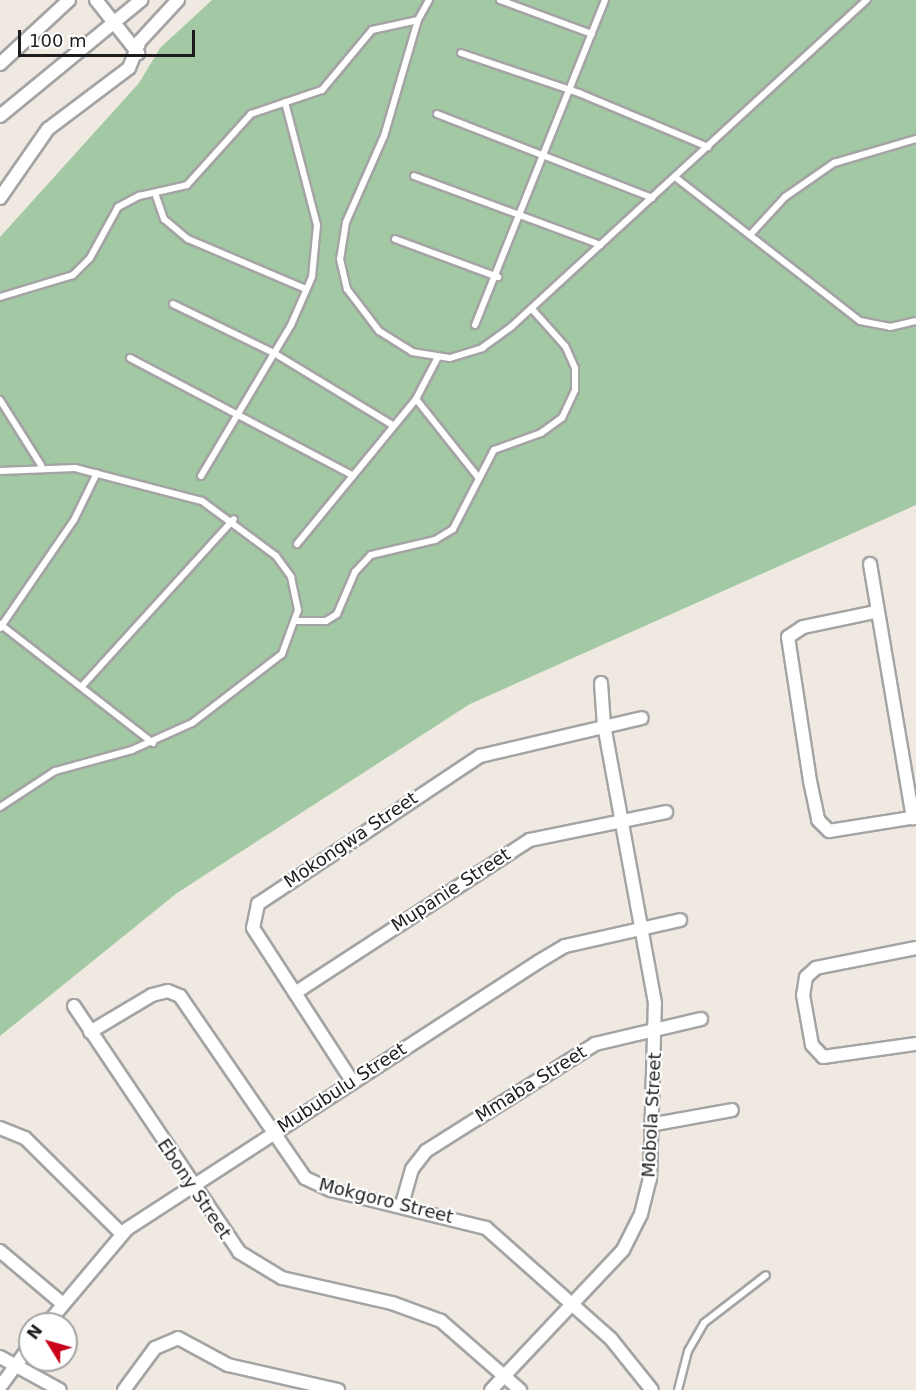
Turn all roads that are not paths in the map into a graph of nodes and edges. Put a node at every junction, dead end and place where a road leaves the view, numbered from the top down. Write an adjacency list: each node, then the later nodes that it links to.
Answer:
1 (69, 0): 14 (street)
2 (96, 0): 10 (street)
3 (141, 0): 10 (street)
4 (178, 0): 12 (street)
5 (429, 0): 9 (lane)
6 (501, 0): 11 (lane)
7 (605, 0): 11 (lane)
8 (867, 0): 20 (lane)
9 (418, 20): 16 (lane); 39 (lane)
10 (113, 21): 12 (street); 18 (street)
11 (592, 34): 15 (lane)
12 (138, 52): 25 (street)
13 (461, 53): 15 (lane)
14 (0, 64)
15 (572, 91): 20 (lane); 21 (lane)
16 (285, 102): 24 (lane); 32 (lane)
17 (436, 114): 21 (lane)
18 (0, 116)
19 (916, 139): 28 (lane)
20 (708, 147): 23 (lane)
21 (546, 154): 26 (lane); 27 (lane)
22 (414, 176): 27 (lane)
23 (675, 177): 26 (lane); 28 (lane)
24 (155, 193): 32 (lane); 33 (lane)
25 (0, 198)
26 (652, 198): 30 (lane)
27 (521, 214): 30 (lane); 31 (lane)
28 (750, 235): 36 (lane)
29 (395, 239): 31 (lane)
30 (601, 245): 35 (lane)
31 (498, 277): 37 (lane)
32 (306, 289): 38 (lane)
33 (0, 297)
34 (173, 304): 38 (lane)
35 (532, 309): 39 (lane); 50 (lane)
36 (916, 321)
37 (475, 325)
38 (274, 353): 43 (lane); 44 (lane)
39 (438, 357): 41 (lane)
40 (130, 358): 43 (lane)
41 (416, 399): 44 (lane); 50 (lane)
42 (0, 400): 45 (lane)
43 (239, 411): 48 (lane); 49 (lane)
44 (391, 424): 48 (lane)
45 (41, 465): 46 (lane); 47 (lane)
46 (0, 471)
47 (97, 473): 51 (lane); 56 (lane)
48 (350, 474): 52 (lane)
49 (201, 476)
50 (478, 477): 55 (lane)
51 (234, 519): 55 (lane); 58 (lane)
52 (297, 544)
53 (870, 564): 54 (street)
54 (875, 612): 64 (street); 64 (street)
55 (297, 621): 61 (lane)
56 (1, 626): 58 (lane)
57 (601, 683): 60 (street, Mobola Street)
58 (83, 685): 61 (lane)
59 (642, 718): 60 (street, Mokongwa Street)
60 (604, 726): 65 (street, Mobola Street); 69 (street, Mokongwa Street)
61 (153, 743): 62 (lane)
62 (0, 807)
63 (666, 812): 65 (street)
64 (915, 817)
65 (621, 821): 67 (street, Mobola Street); 69 (street, Mupanie Street)
66 (680, 920): 67 (street, Mububulu Street)
67 (643, 930): 72 (street, Mobola Street); 75 (street, Mububulu Street)
68 (916, 948): 74 (street)
69 (295, 993): 75 (street, Mokongwa Street)
70 (74, 1006): 73 (street, Ebony Street)
71 (701, 1019): 72 (street, Mmaba Street)
72 (656, 1029): 77 (street, Mobola Street); 81 (street, Mmaba Street)
73 (90, 1032): 79 (street, Mokgoro Street); 80 (street, Ebony Street)
74 (916, 1044)
75 (352, 1081): 79 (street, Mububulu Street)
76 (732, 1110): 77 (street)
77 (655, 1124): 86 (street, Mobola Street)
78 (0, 1128): 82 (street)
79 (271, 1134): 80 (street, Mububulu Street); 81 (street, Mokgoro Street)
80 (191, 1186): 82 (street, Mububulu Street); 91 (street, Ebony Street)
81 (402, 1204): 86 (street, Mokgoro Street)
82 (121, 1233): 85 (street, Mububulu Street)
83 (0, 1251): 85 (street)
84 (766, 1275): 99 (lane)
85 (63, 1304): 87 (street, Mububulu Street)
86 (573, 1306): 91 (street, Mobola Street); 98 (street, Mokgoro Street)
87 (57, 1312)
88 (0, 1357): 90 (street)
89 (18, 1361): 90 (street)
90 (15, 1365): 92 (street); 93 (street)
91 (505, 1375): 96 (street, Mobola Street); 97 (street, Ebony Street)
92 (0, 1387)
93 (60, 1390)
94 (123, 1390): 95 (street)
95 (338, 1390)
96 (491, 1390)
97 (520, 1390)
98 (652, 1390)
99 (678, 1390)

